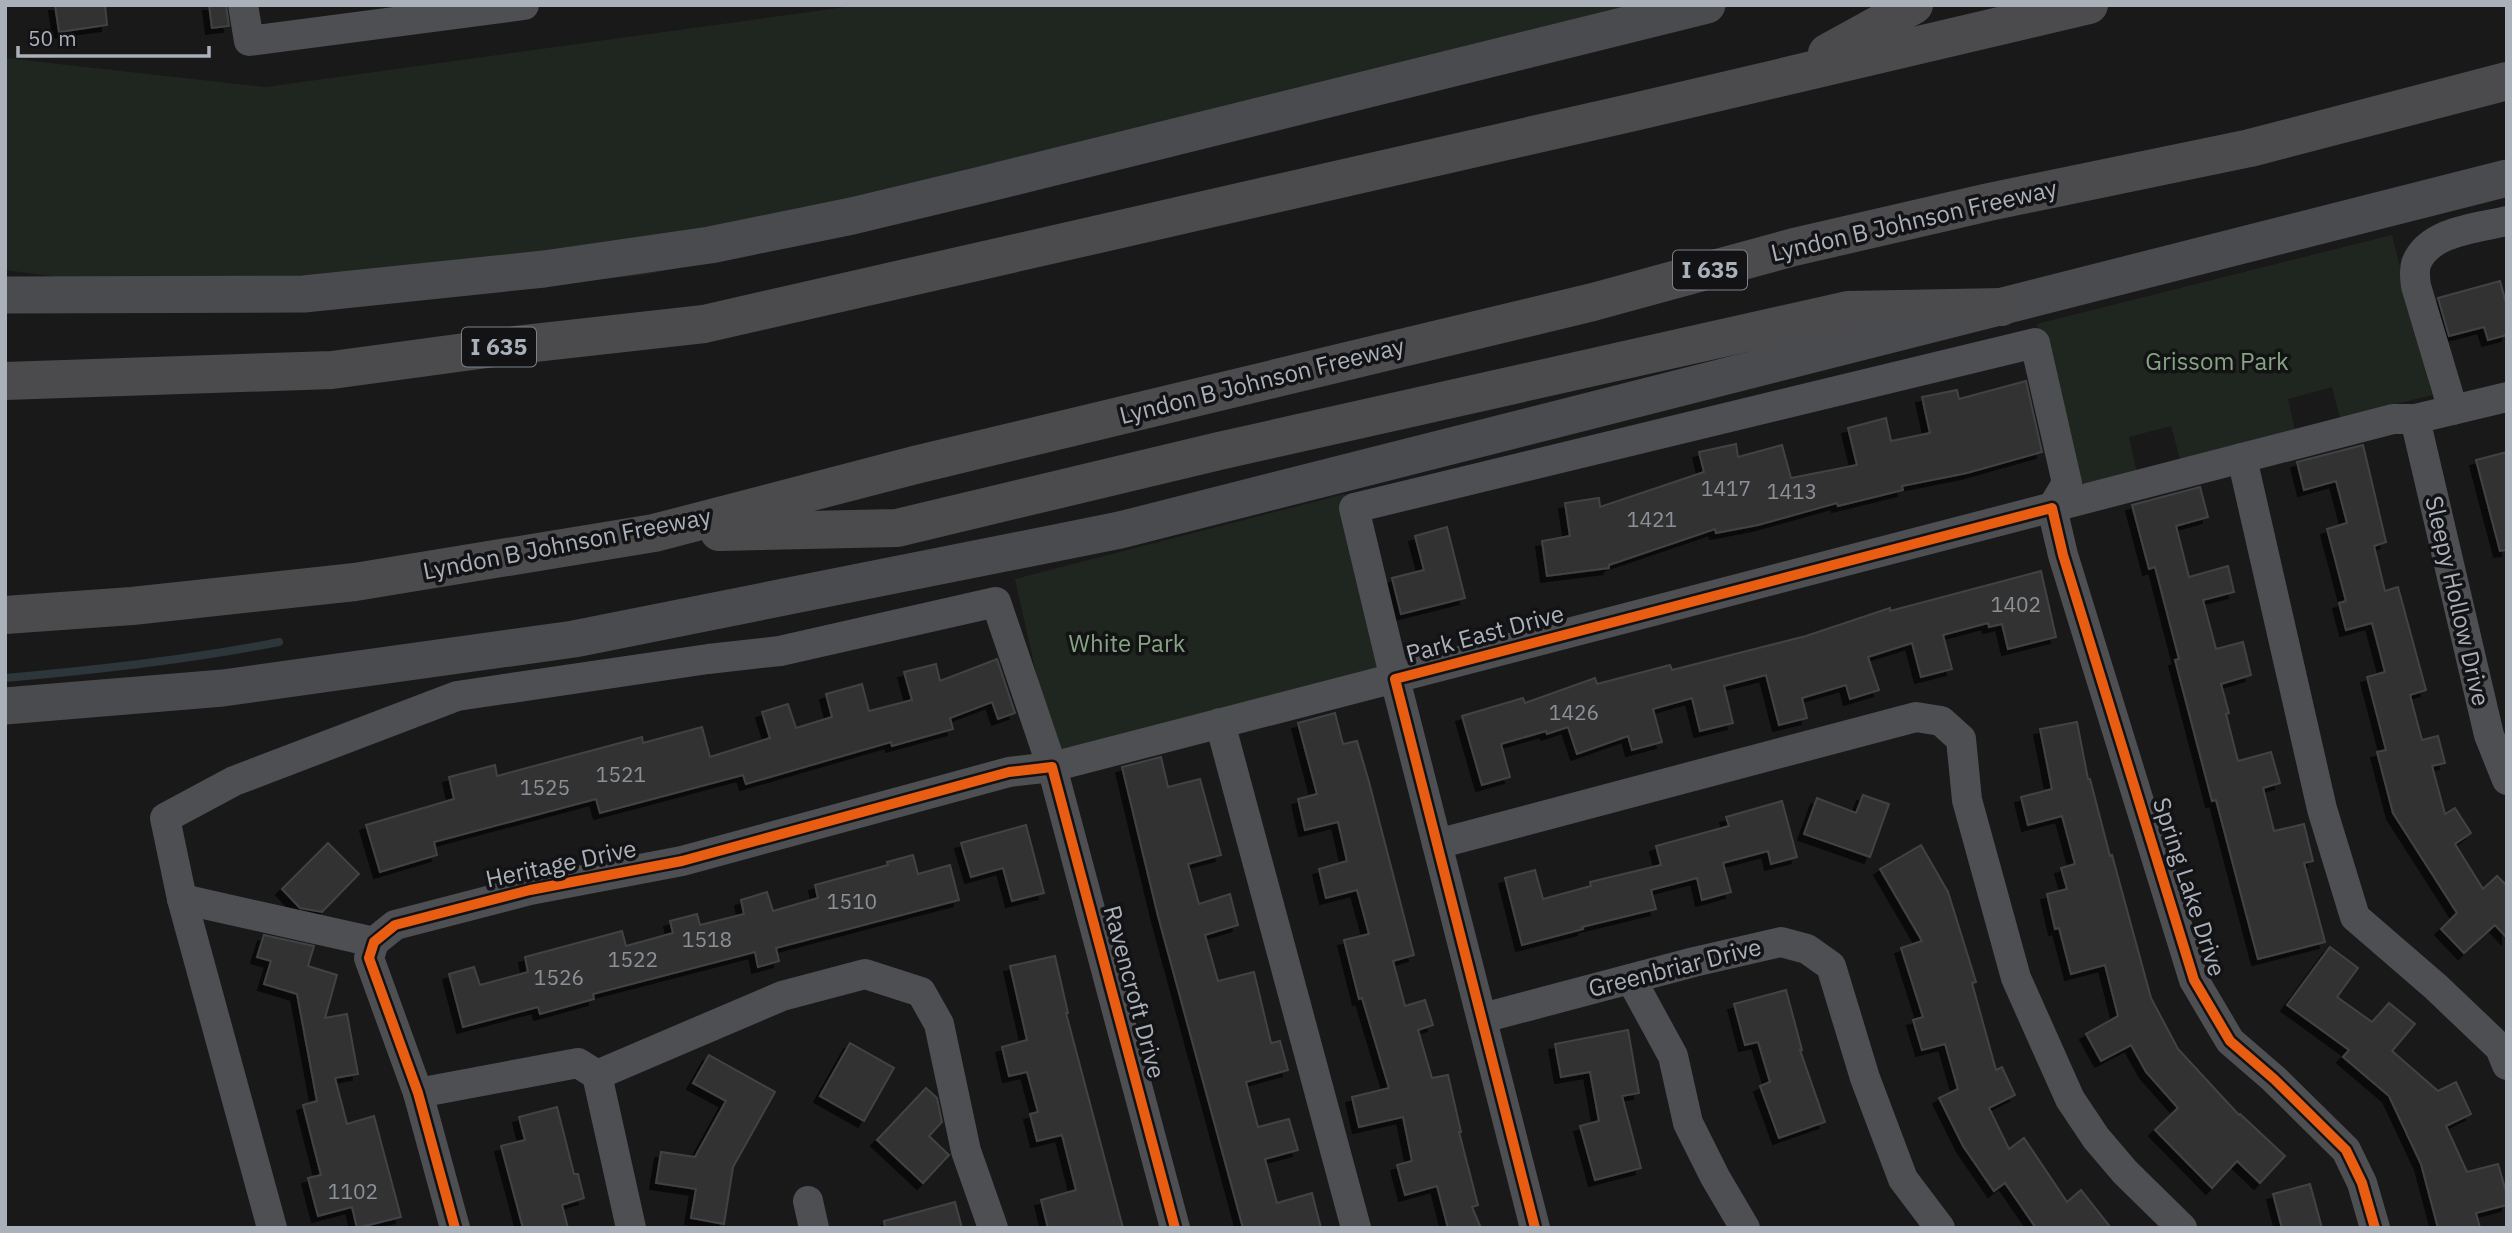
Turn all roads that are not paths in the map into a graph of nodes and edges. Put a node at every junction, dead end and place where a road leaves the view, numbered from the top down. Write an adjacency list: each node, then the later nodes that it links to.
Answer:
1 (243, 5): 2 (street)
2 (524, 5)
3 (1707, 5): 10 (main road)
4 (1914, 5): 6 (highway)
5 (2089, 5): 6 (highway, I 635)
6 (1785, 76): 12 (highway, I 635)
7 (2507, 81): 18 (highway, Lyndon B Johnson Freeway / I 635)
8 (2507, 178): 11 (main road)
9 (2507, 221): 14 (street)
10 (5, 295)
11 (2001, 307): 18 (highway); 21 (main road)
12 (5, 381)
13 (2507, 397): 14 (street, Park East Drive)
14 (2453, 410): 15 (street, Park East Drive)
15 (2415, 419): 16 (street, Park East Drive); 24 (street, Sleepy Hollow Drive)
16 (2242, 458): 17 (street, Park East Drive); 30 (street)
17 (2052, 508): 20 (street, Park East Drive); 20 (street); 43 (street, Spring Lake Drive)
18 (654, 534): 19 (highway, Lyndon B Johnson Freeway / I 635)
19 (5, 615)
20 (1395, 679): 22 (street, Heritage Drive); 25 (street, Park East Drive)
21 (5, 706)
22 (1220, 723): 23 (street, Heritage Drive); 38 (street)
23 (1052, 767): 26 (street, Ravencroft Drive); 27 (street, Heritage Drive); 37 (street, Ravencroft Drive)
24 (2507, 780)
25 (1437, 844): 29 (street, Park East Drive); 42 (street)
26 (182, 900): 27 (street); 33 (street)
27 (374, 942): 32 (street)
28 (1631, 979): 29 (street, Greenbriar Drive); 40 (street); 41 (street, Greenbriar Drive)
29 (1483, 1018): 39 (street, Park East Drive)
30 (2507, 1065)
31 (597, 1075): 32 (street); 35 (street); 36 (street)
32 (418, 1093): 34 (street)
33 (272, 1228)
34 (455, 1228)
35 (631, 1228)
36 (993, 1228)
37 (1175, 1228)
38 (1356, 1228)
39 (1535, 1228)
40 (1745, 1228)
41 (1940, 1228)
42 (2182, 1228)
43 (2375, 1228)

